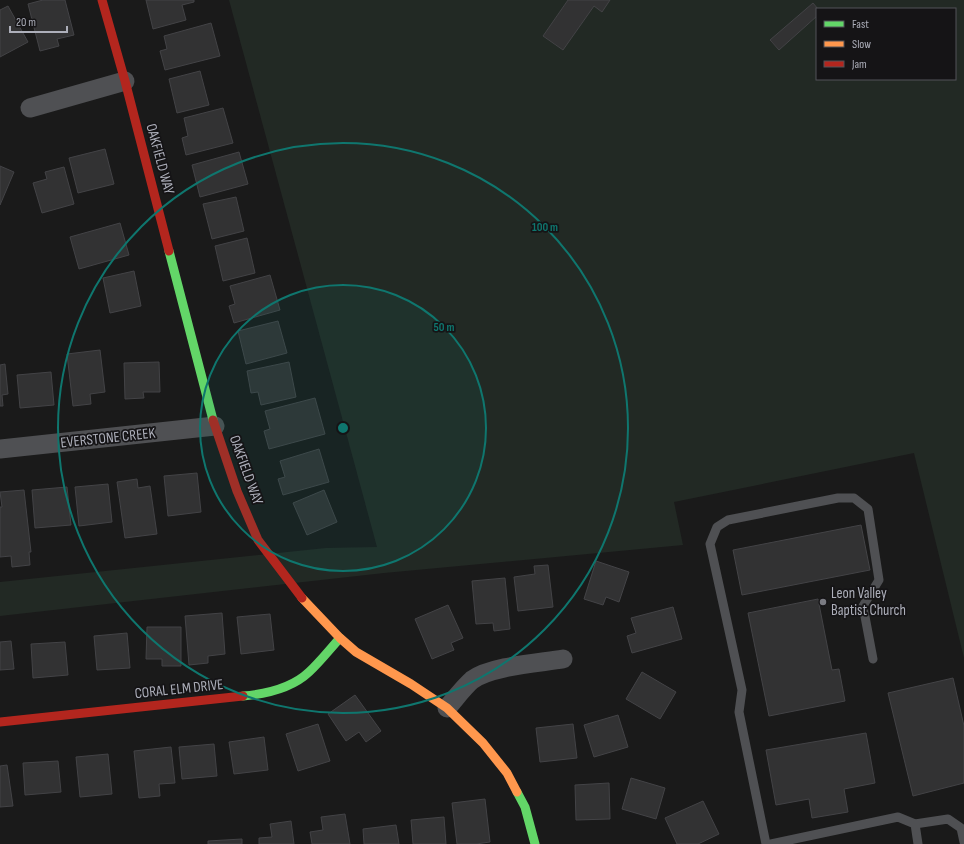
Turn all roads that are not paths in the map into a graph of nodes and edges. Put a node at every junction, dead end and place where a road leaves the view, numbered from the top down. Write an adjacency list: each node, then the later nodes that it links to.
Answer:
1 (102, 0): 2 (street, OAKFIELD WAY)
2 (125, 81): 3 (street); 4 (street, OAKFIELD WAY)
3 (30, 108)
4 (215, 426): 5 (street, EVERSTONE CREEK); 6 (street, OAKFIELD WAY)
5 (0, 449)
6 (340, 638): 9 (street, OAKFIELD WAY); 10 (street, CORAL ELM DRIVE)
7 (873, 658): 14 (lane)
8 (562, 659): 9 (street)
9 (447, 708): 13 (street, OAKFIELD WAY)
10 (0, 722)
11 (914, 824): 12 (lane); 15 (lane); 16 (lane)
12 (964, 842)
13 (536, 844)
14 (766, 844)
15 (771, 844)
16 (918, 844)

